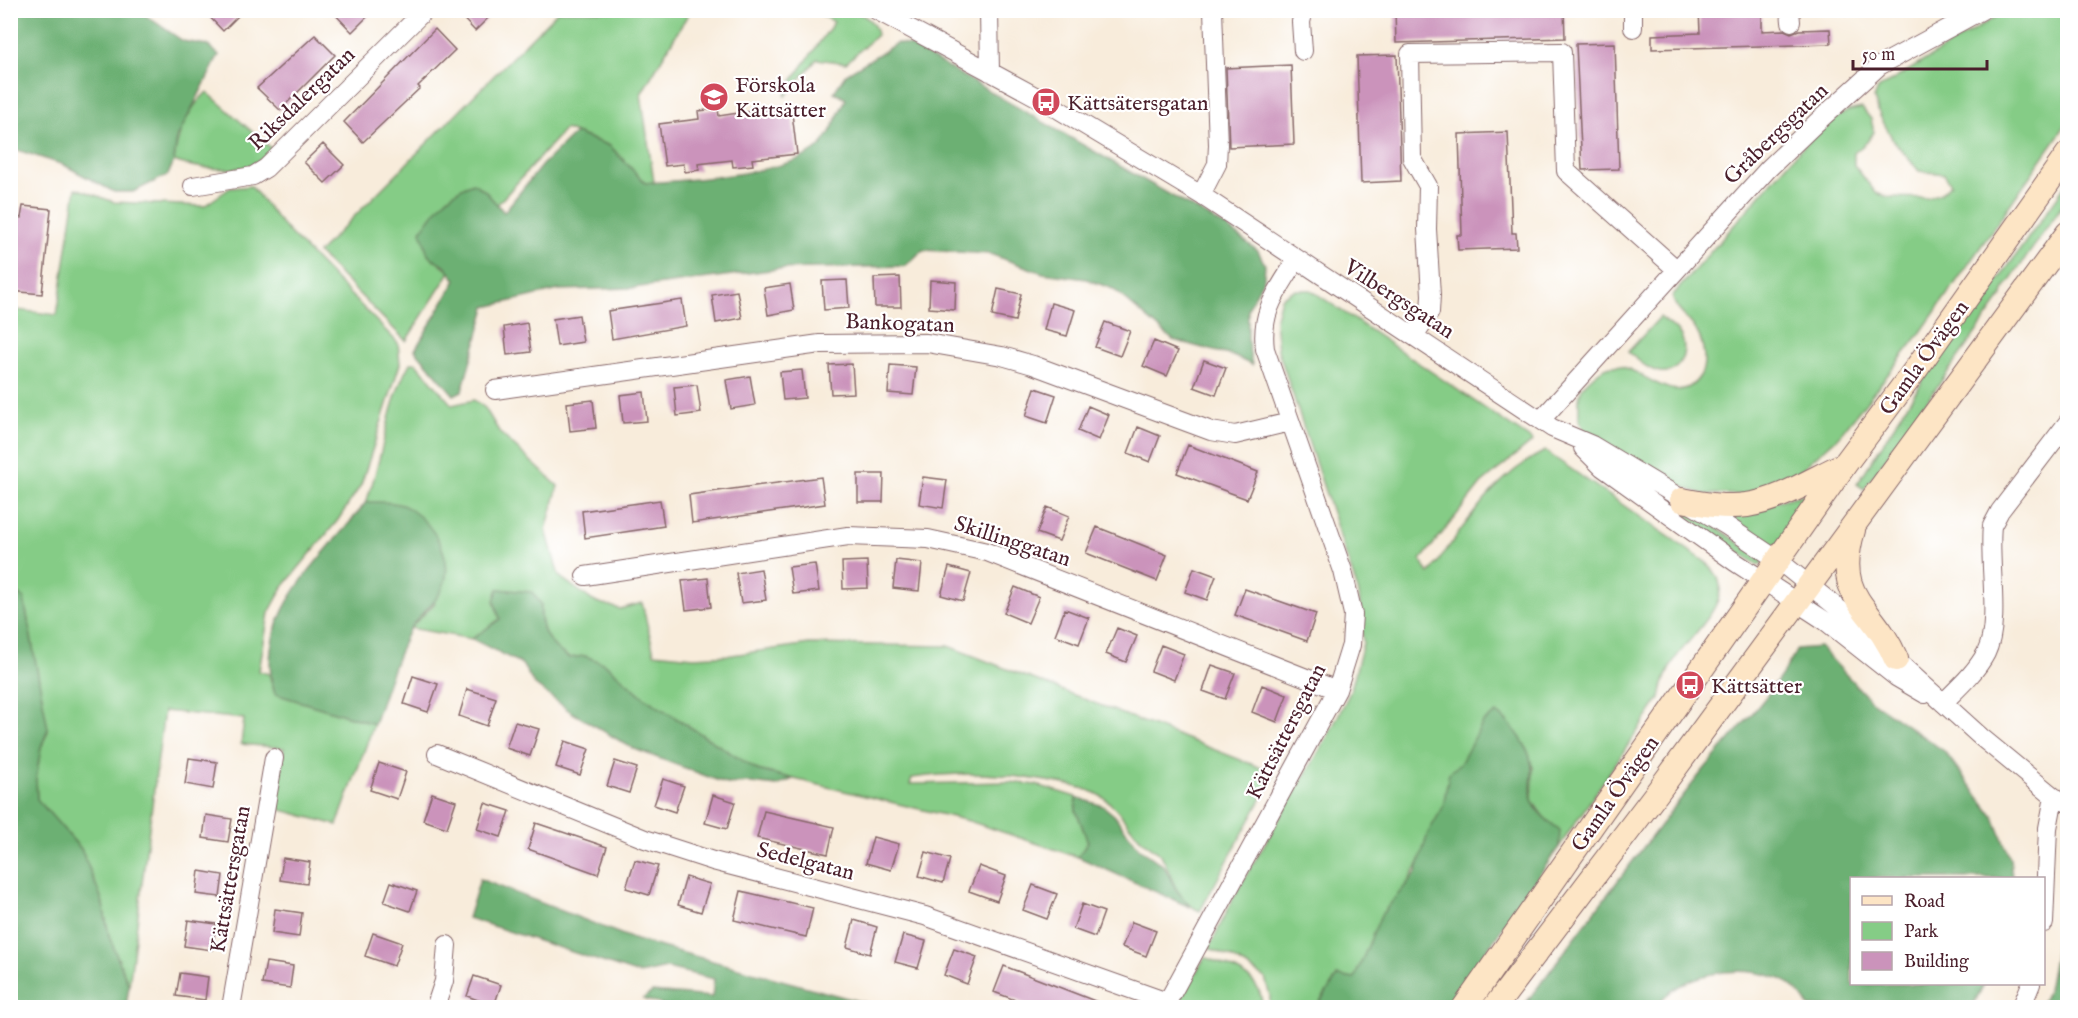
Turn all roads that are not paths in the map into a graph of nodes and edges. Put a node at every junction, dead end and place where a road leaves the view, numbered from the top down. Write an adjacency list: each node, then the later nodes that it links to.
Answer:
1 (425, 10): 10 (street, Riksdalergatan)
2 (876, 10): 8 (street, Vilbergsgatan)
3 (989, 10): 8 (street)
4 (1213, 10): 11 (street)
5 (1304, 10): 7 (street)
6 (1982, 10): 14 (street, Gråbergsgatan)
7 (1303, 51)
8 (990, 72): 11 (street, Vilbergsgatan)
9 (2067, 154): 21 (main road, Gamla Övägen)
10 (193, 186)
11 (1201, 195): 13 (street, Vilbergsgatan)
12 (2067, 233): 23 (main road, Gamla Övägen)
13 (1297, 259): 15 (street, Vilbergsgatan); 18 (street, Kättsättersgatan)
14 (1676, 269): 15 (street); 17 (street, Gråbergsgatan)
15 (1414, 336): 17 (street, Vilbergsgatan)
16 (495, 390): 18 (street, Bankogatan)
17 (1541, 420): 20 (street, Vilbergsgatan)
18 (1290, 422): 28 (street, Kättsättersgatan)
19 (2067, 422): 29 (street)
20 (1574, 438): 22 (street, Vilbergsgatan); 24 (street, Vilbergsgatan)
21 (1845, 464): 22 (main road); 24 (main road, Gamla Övägen)
22 (1682, 500): 24 (street, Vilbergsgatan)
23 (1856, 522): 26 (main road, Gamla Övägen); 27 (main road)
24 (1772, 571): 26 (street); 39 (main road, Gamla Övägen)
25 (585, 576): 28 (street, Skillinggatan)
26 (1802, 592): 27 (street); 29 (street); 40 (main road, Gamla Övägen)
27 (1896, 659): 29 (street)
28 (1337, 690): 36 (street, Kättsättersgatan)
29 (1943, 703): 32 (street)
30 (437, 754): 36 (street, Sedelgatan)
31 (274, 758): 37 (street, Kättsättersgatan)
32 (2061, 800): 33 (street)
33 (2045, 885)
34 (447, 945): 38 (street)
35 (2031, 985): 41 (street)
36 (1166, 1005)
37 (231, 1008)
38 (435, 1008)
39 (1464, 1008)
40 (1494, 1008)
41 (2021, 1008)

